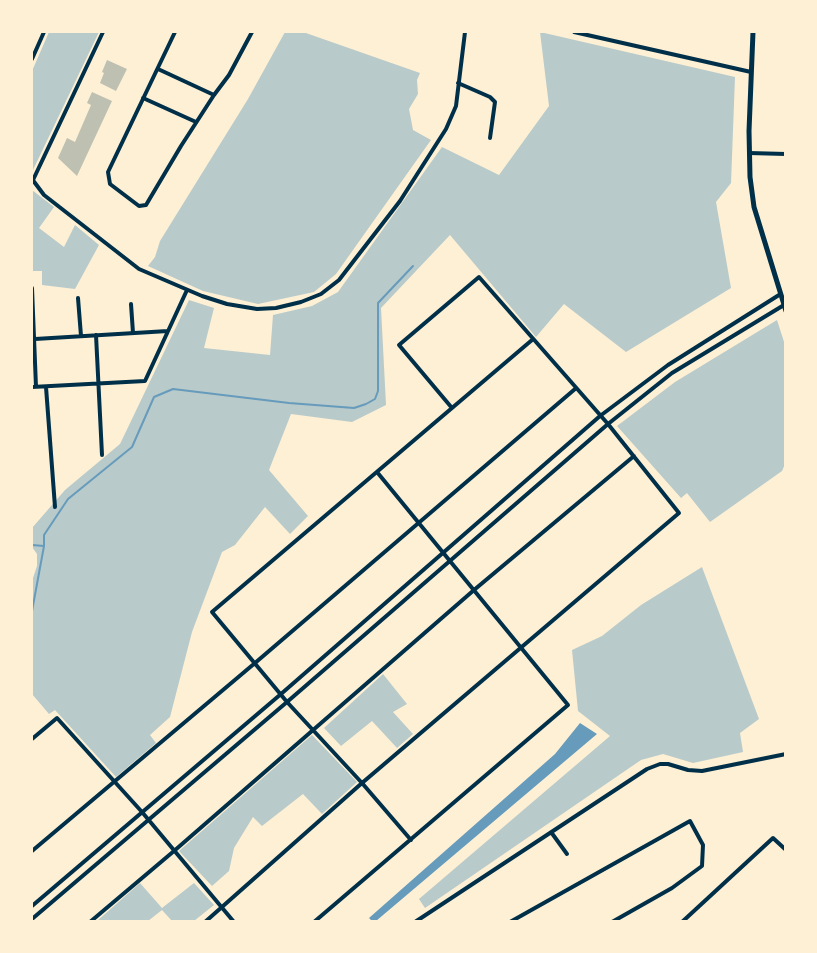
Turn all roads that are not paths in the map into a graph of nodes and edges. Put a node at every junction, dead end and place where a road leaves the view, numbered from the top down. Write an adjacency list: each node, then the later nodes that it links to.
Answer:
1 (44, 32): 8 (street)
2 (103, 32): 18 (street)
3 (175, 32): 9 (street)
4 (252, 32): 12 (street)
5 (465, 32): 11 (street)
6 (574, 32): 10 (street)
7 (753, 32): 10 (street)
8 (32, 59)
9 (158, 69): 12 (street); 13 (street)
10 (752, 72): 16 (street)
11 (458, 82): 15 (street); 20 (street)
12 (214, 95): 14 (street)
13 (143, 98): 14 (street); 14 (street)
14 (196, 122)
15 (490, 138)
16 (749, 153): 17 (street); 21 (street)
17 (786, 154)
18 (32, 179): 20 (street)
19 (33, 288): 29 (street)
20 (188, 290): 25 (street)
21 (779, 295): 24 (street); 36 (street)
22 (78, 298): 28 (street)
23 (131, 304): 26 (street)
24 (784, 308): 37 (street)
25 (168, 331): 26 (street); 31 (street)
26 (133, 333): 27 (street)
27 (96, 335): 28 (street); 31 (street)
28 (81, 336): 29 (street)
29 (35, 339): 32 (street)
30 (532, 340): 34 (street); 35 (street); 35 (street)
31 (99, 384): 33 (street); 38 (street)
32 (34, 387): 33 (street)
33 (46, 387): 41 (street)
34 (575, 388): 36 (street); 42 (street)
35 (452, 408): 40 (street)
36 (600, 416): 37 (street); 43 (street)
37 (608, 424): 39 (street); 44 (street)
38 (102, 455)
39 (634, 456): 45 (street); 46 (street)
40 (376, 472): 42 (street); 47 (street)
41 (55, 507)
42 (418, 522): 43 (street); 47 (street)
43 (443, 552): 44 (street); 48 (street)
44 (450, 561): 45 (street); 49 (street)
45 (474, 590): 46 (street); 50 (street)
46 (521, 646): 54 (street); 58 (street)
47 (255, 663): 48 (street); 53 (street)
48 (280, 694): 49 (street); 55 (street)
49 (287, 702): 50 (street); 56 (street)
50 (313, 730): 54 (street); 61 (street)
51 (32, 739): 53 (street)
52 (786, 754): 57 (street)
53 (113, 782): 55 (street); 60 (street)
54 (362, 783): 58 (street); 64 (street)
55 (142, 812): 56 (street); 63 (street)
56 (148, 820): 61 (street); 65 (street)
57 (551, 832): 62 (street); 70 (street)
58 (411, 840): 69 (street)
59 (786, 850): 73 (street)
60 (32, 851)
61 (174, 851): 64 (street); 66 (street)
62 (567, 854)
63 (32, 906)
64 (222, 908): 67 (street); 68 (street)
65 (32, 919)
66 (90, 921)
67 (205, 921)
68 (234, 921)
69 (314, 921)
70 (415, 921)
71 (510, 921): 72 (street)
72 (612, 921)
73 (681, 921)

